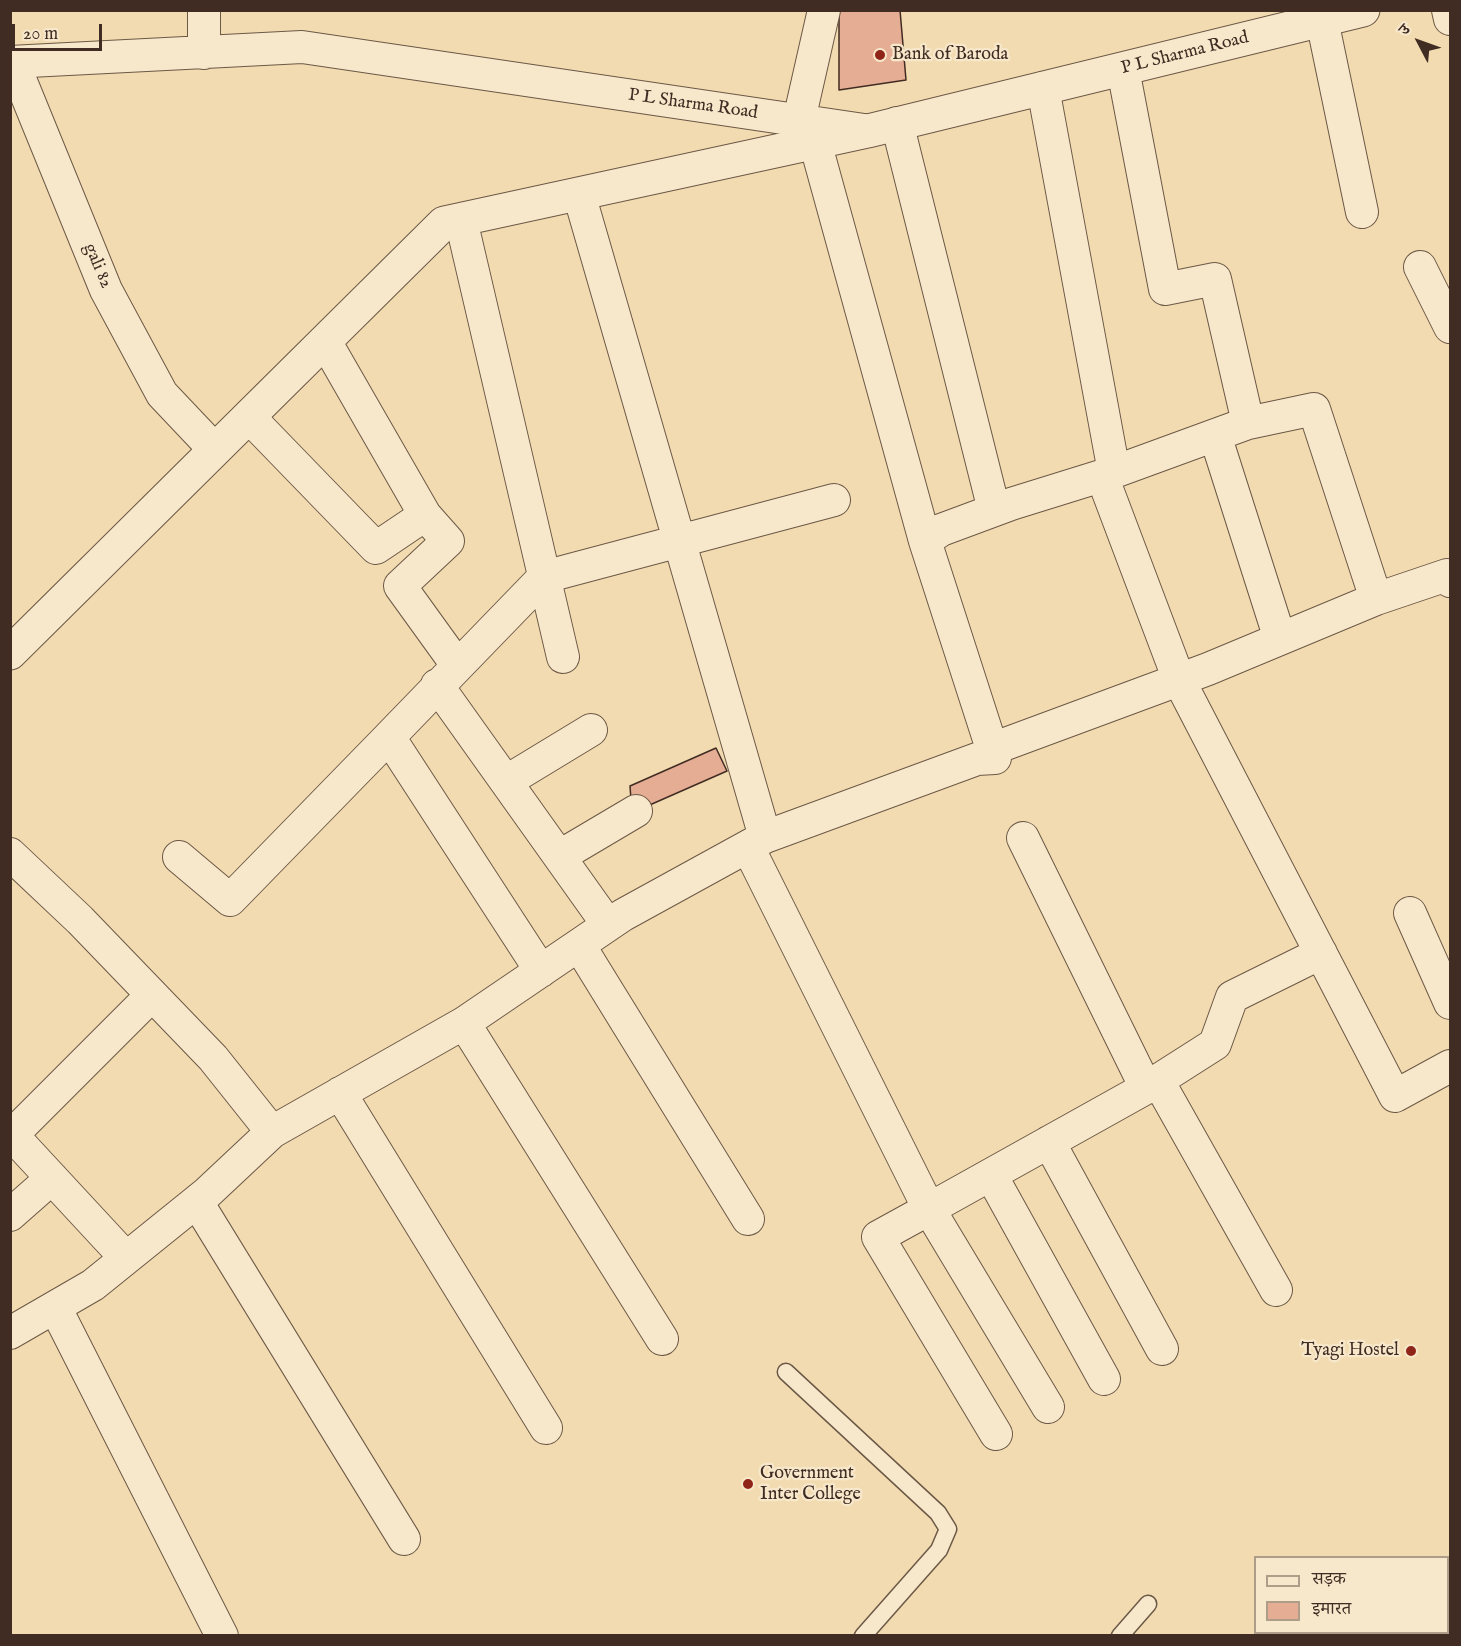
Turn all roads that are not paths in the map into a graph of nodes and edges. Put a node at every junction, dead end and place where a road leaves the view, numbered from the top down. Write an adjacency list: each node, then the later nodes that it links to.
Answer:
1 (204, 10): 7 (street)
2 (824, 10): 12 (street)
3 (1363, 10): 6 (street, P L Sharma Road)
4 (1448, 10): 5 (street)
5 (1450, 19)
6 (1322, 21): 9 (street, P L Sharma Road); 14 (street)
7 (204, 52): 8 (street, P L Sharma Road); 12 (street, P L Sharma Road)
8 (12, 63): 22 (street, gali 82)
9 (1123, 69): 10 (street, P L Sharma Road); 20 (street)
10 (1043, 88): 11 (street, P L Sharma Road); 23 (street)
11 (883, 127): 12 (street, P L Sharma Road); 25 (street)
12 (807, 131): 13 (street, P L Sharma Road); 28 (street)
13 (579, 194): 15 (street, P L Sharma Road); 27 (street)
14 (1362, 212)
15 (461, 220): 18 (street, P L Sharma Road); 29 (street)
16 (1420, 267): 17 (street)
17 (1450, 327)
18 (325, 341): 19 (street, P L Sharma Road); 26 (street)
19 (249, 417): 22 (street, P L Sharma Road); 26 (street)
20 (1248, 423): 21 (street); 31 (street)
21 (1215, 435): 23 (street); 32 (street)
22 (215, 450): 33 (street, P L Sharma Road)
23 (1108, 474): 25 (street); 36 (street)
24 (834, 500): 27 (street)
25 (994, 510): 28 (street)
26 (425, 515): 35 (street)
27 (679, 541): 29 (street); 43 (street)
28 (925, 541): 39 (street)
29 (544, 577): 34 (street); 35 (street)
30 (1450, 581): 31 (street)
31 (1376, 599): 32 (street)
32 (1280, 639): 36 (street)
33 (12, 648)
34 (563, 657)
35 (447, 675): 38 (street); 40 (street)
36 (1179, 680): 39 (street); 50 (street)
37 (591, 730): 40 (street)
38 (389, 737): 46 (street); 51 (street)
39 (992, 749): 43 (street)
40 (507, 781): 45 (street)
41 (636, 811): 45 (street)
42 (1023, 838): 56 (street)
43 (757, 842): 48 (street); 64 (street)
44 (10, 854): 52 (street)
45 (560, 856): 48 (street)
46 (179, 857)
47 (1410, 913): 53 (street)
48 (608, 925): 49 (street)
49 (579, 945): 51 (street); 66 (street)
50 (1321, 953): 55 (street); 56 (street)
51 (540, 971): 54 (street)
52 (152, 995): 58 (street); 59 (street)
53 (1450, 1003)
54 (464, 1023): 57 (street); 71 (street)
55 (1450, 1066)
56 (1146, 1088): 60 (street); 68 (street)
57 (340, 1093): 58 (street); 76 (street)
58 (273, 1132): 63 (street)
59 (11, 1134): 62 (street)
60 (1049, 1143): 61 (street); 72 (street)
61 (991, 1174): 64 (street); 74 (street)
62 (52, 1178): 65 (street); 67 (street)
63 (196, 1202): 67 (street); 78 (street)
64 (929, 1209): 75 (street); 77 (street)
65 (10, 1215)
66 (748, 1219)
67 (126, 1258): 69 (street)
68 (1276, 1290)
69 (55, 1307): 70 (street); 80 (street)
70 (10, 1333)
71 (662, 1339)
72 (1162, 1349)
73 (786, 1372): 81 (lane)
74 (1104, 1379)
75 (1048, 1407)
76 (546, 1428)
77 (996, 1434)
78 (404, 1539)
79 (1148, 1604): 82 (lane)
80 (222, 1635)
81 (863, 1635)
82 (1120, 1635)

